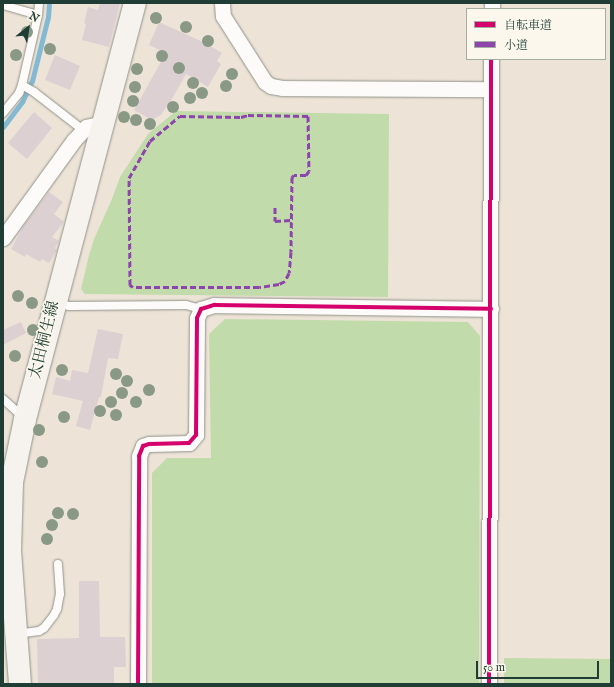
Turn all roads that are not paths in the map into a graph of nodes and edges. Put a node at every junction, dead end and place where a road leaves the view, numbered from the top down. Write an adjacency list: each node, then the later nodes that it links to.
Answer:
1 (39, 3): 5 (lane)
2 (135, 3): 10 (main road, 太田桐生線)
3 (222, 3): 8 (street)
4 (3, 5): 5 (lane)
5 (38, 15): 7 (lane)
6 (491, 60): 8 (street)
7 (24, 85): 9 (lane); 11 (lane)
8 (491, 89): 14 (street)
9 (3, 113)
10 (103, 124): 11 (street); 13 (main road, 太田桐生線)
11 (82, 130): 12 (street)
12 (3, 238)
13 (55, 303): 15 (lane); 17 (main road, 太田桐生線)
14 (490, 309): 15 (street); 22 (street)
15 (201, 310): 21 (street)
16 (3, 399): 17 (lane)
17 (25, 419): 19 (main road, 太田桐生線)
18 (58, 564): 19 (lane)
19 (16, 634): 20 (main road, 太田桐生線)
20 (20, 684)
21 (138, 684)
22 (489, 684)

